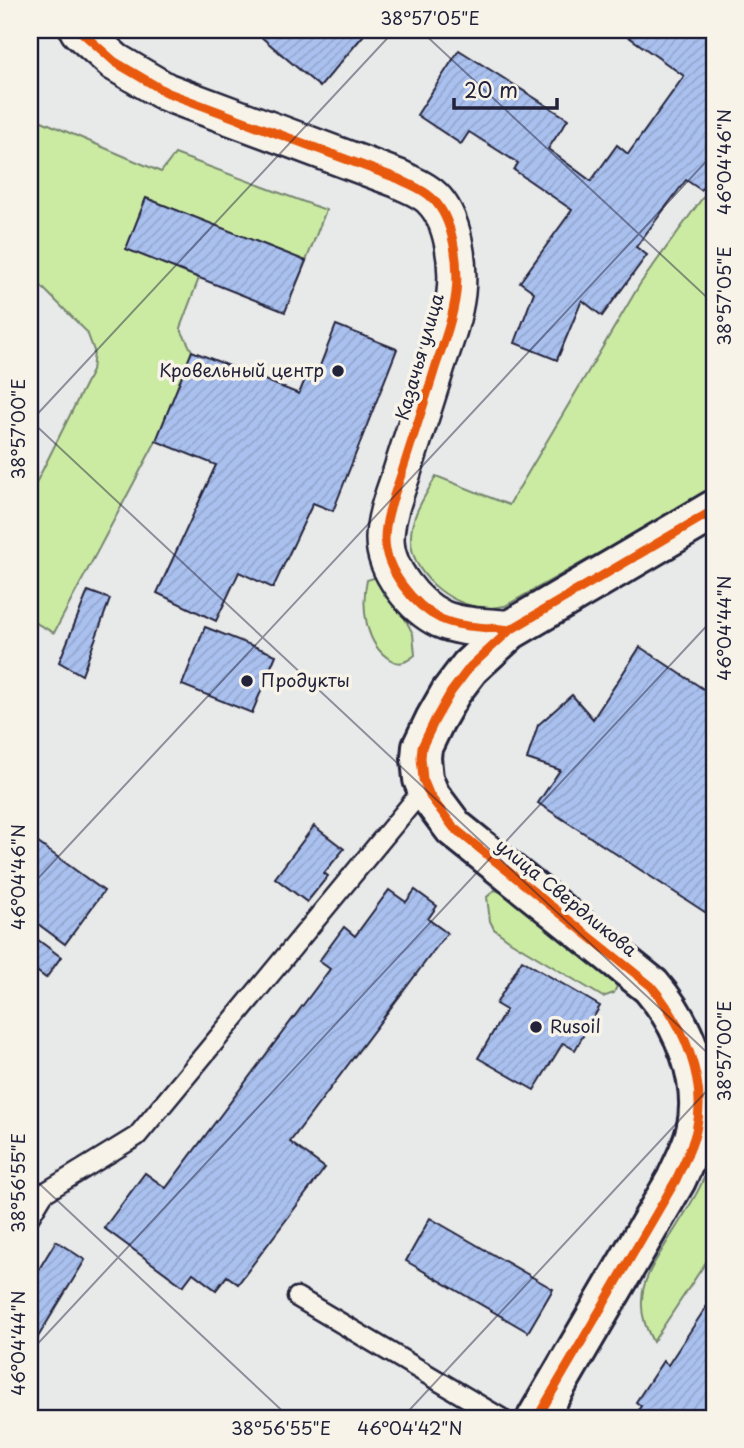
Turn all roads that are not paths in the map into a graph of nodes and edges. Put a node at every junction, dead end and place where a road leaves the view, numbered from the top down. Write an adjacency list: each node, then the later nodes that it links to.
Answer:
1 (79, 30): 3 (street, Казачья улица)
2 (714, 510): 3 (street, улица Свердликова)
3 (510, 630): 4 (street, улица Свердликова)
4 (426, 786): 5 (lane); 8 (street, улица Свердликова)
5 (30, 1216)
6 (297, 1297): 7 (lane)
7 (501, 1418)
8 (537, 1418)

